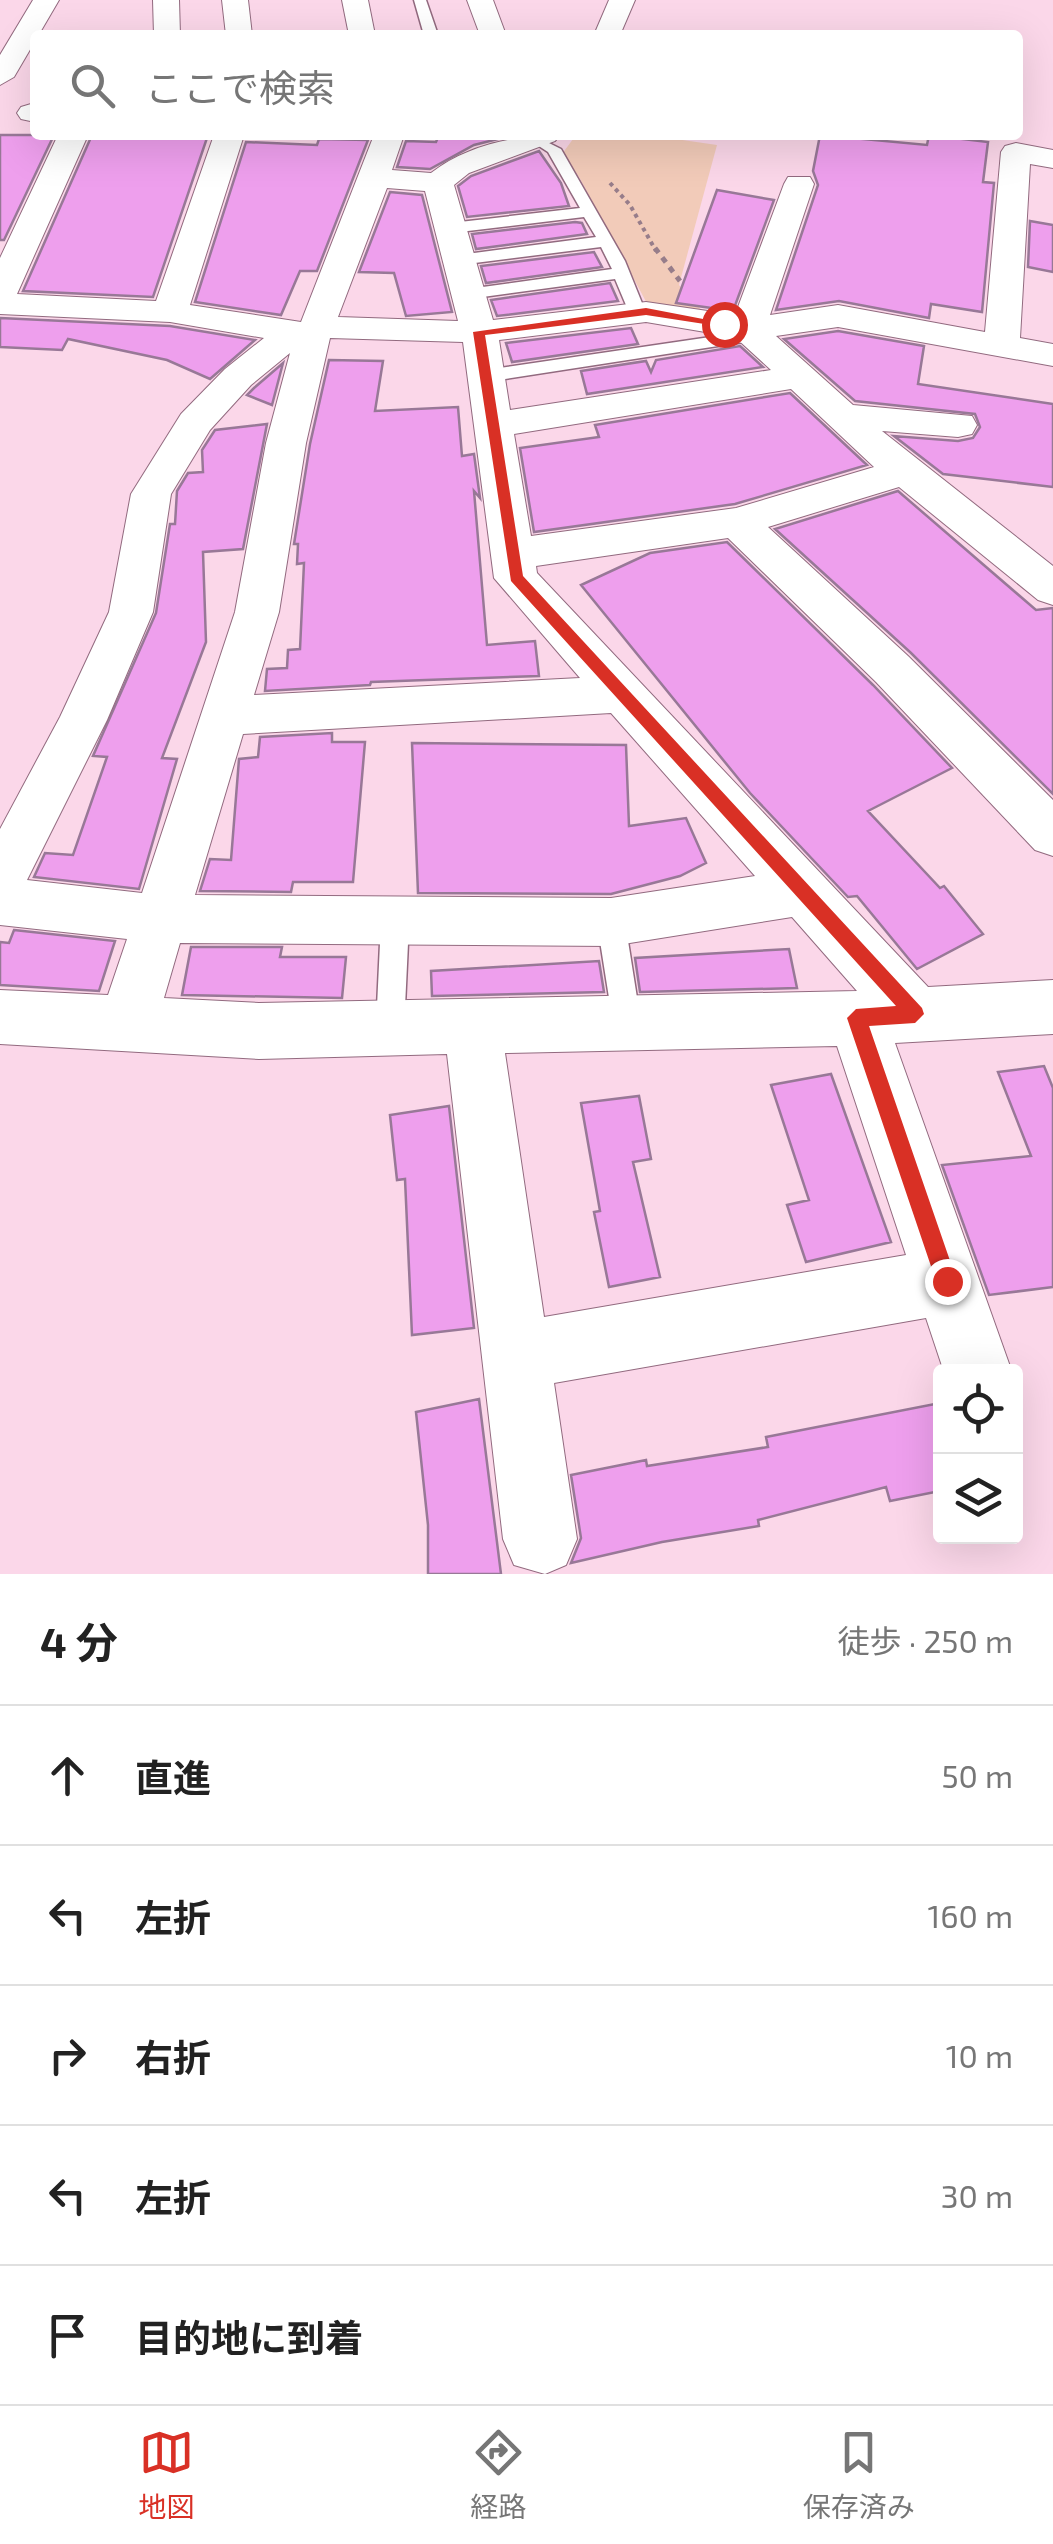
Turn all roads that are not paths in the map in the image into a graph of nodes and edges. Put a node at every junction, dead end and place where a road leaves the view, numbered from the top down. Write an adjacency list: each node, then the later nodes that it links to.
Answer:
1 (46, 0): 14 (street)
2 (166, 0): 8 (street)
3 (235, 0): 9 (street)
4 (355, 0): 10 (street)
5 (420, 0): 11 (lane)
6 (480, 0): 12 (street)
7 (622, 0): 13 (street)
8 (167, 30)
9 (238, 30)
10 (361, 30)
11 (429, 30)
12 (492, 30)
13 (609, 30)
14 (0, 77)
15 (72, 140): 28 (street)
16 (227, 140): 30 (street)
17 (387, 140): 21 (street)
18 (540, 140): 22 (street)
19 (544, 140): 24 (lane)
20 (1053, 158): 34 (street)
21 (374, 178): 22 (street); 33 (street)
22 (438, 183): 27 (street)
23 (798, 184): 32 (street)
24 (590, 212): 25 (lane); 27 (lane)
25 (606, 241): 26 (lane); 27 (lane)
26 (622, 273): 27 (lane); 31 (lane)
27 (464, 279): 31 (street); 33 (street); 36 (street)
28 (0, 294)
29 (0, 304): 30 (street)
30 (170, 312): 33 (street)
31 (637, 313): 32 (street)
32 (741, 330): 34 (street); 36 (lane); 37 (street)
33 (308, 331): 46 (street); 48 (street)
34 (1002, 344): 35 (street)
35 (1053, 355)
36 (486, 376): 39 (street)
37 (796, 376): 38 (street); 39 (street)
38 (841, 416): 40 (street); 41 (street)
39 (494, 425): 43 (street)
40 (958, 425)
41 (906, 471): 42 (street); 44 (street)
42 (736, 522): 43 (street); 47 (street)
43 (512, 554): 45 (street)
44 (1053, 589)
45 (622, 694): 46 (street); 49 (street)
46 (224, 716): 51 (street)
47 (1053, 834)
48 (0, 880)
49 (804, 892): 53 (street); 56 (street)
50 (0, 901): 51 (street)
51 (160, 919): 52 (street); 57 (street)
52 (395, 922): 53 (street); 60 (lane)
53 (610, 922): 58 (lane)
54 (1052, 1009): 56 (street)
55 (0, 1016): 57 (street)
56 (886, 1016): 58 (street); 61 (street)
57 (128, 1023): 60 (street)
58 (627, 1023): 59 (street)
59 (472, 1026): 60 (street); 62 (street)
60 (390, 1028)
61 (947, 1281): 62 (street); 63 (street)
62 (516, 1356): 64 (street)
63 (975, 1364)
64 (540, 1539)

